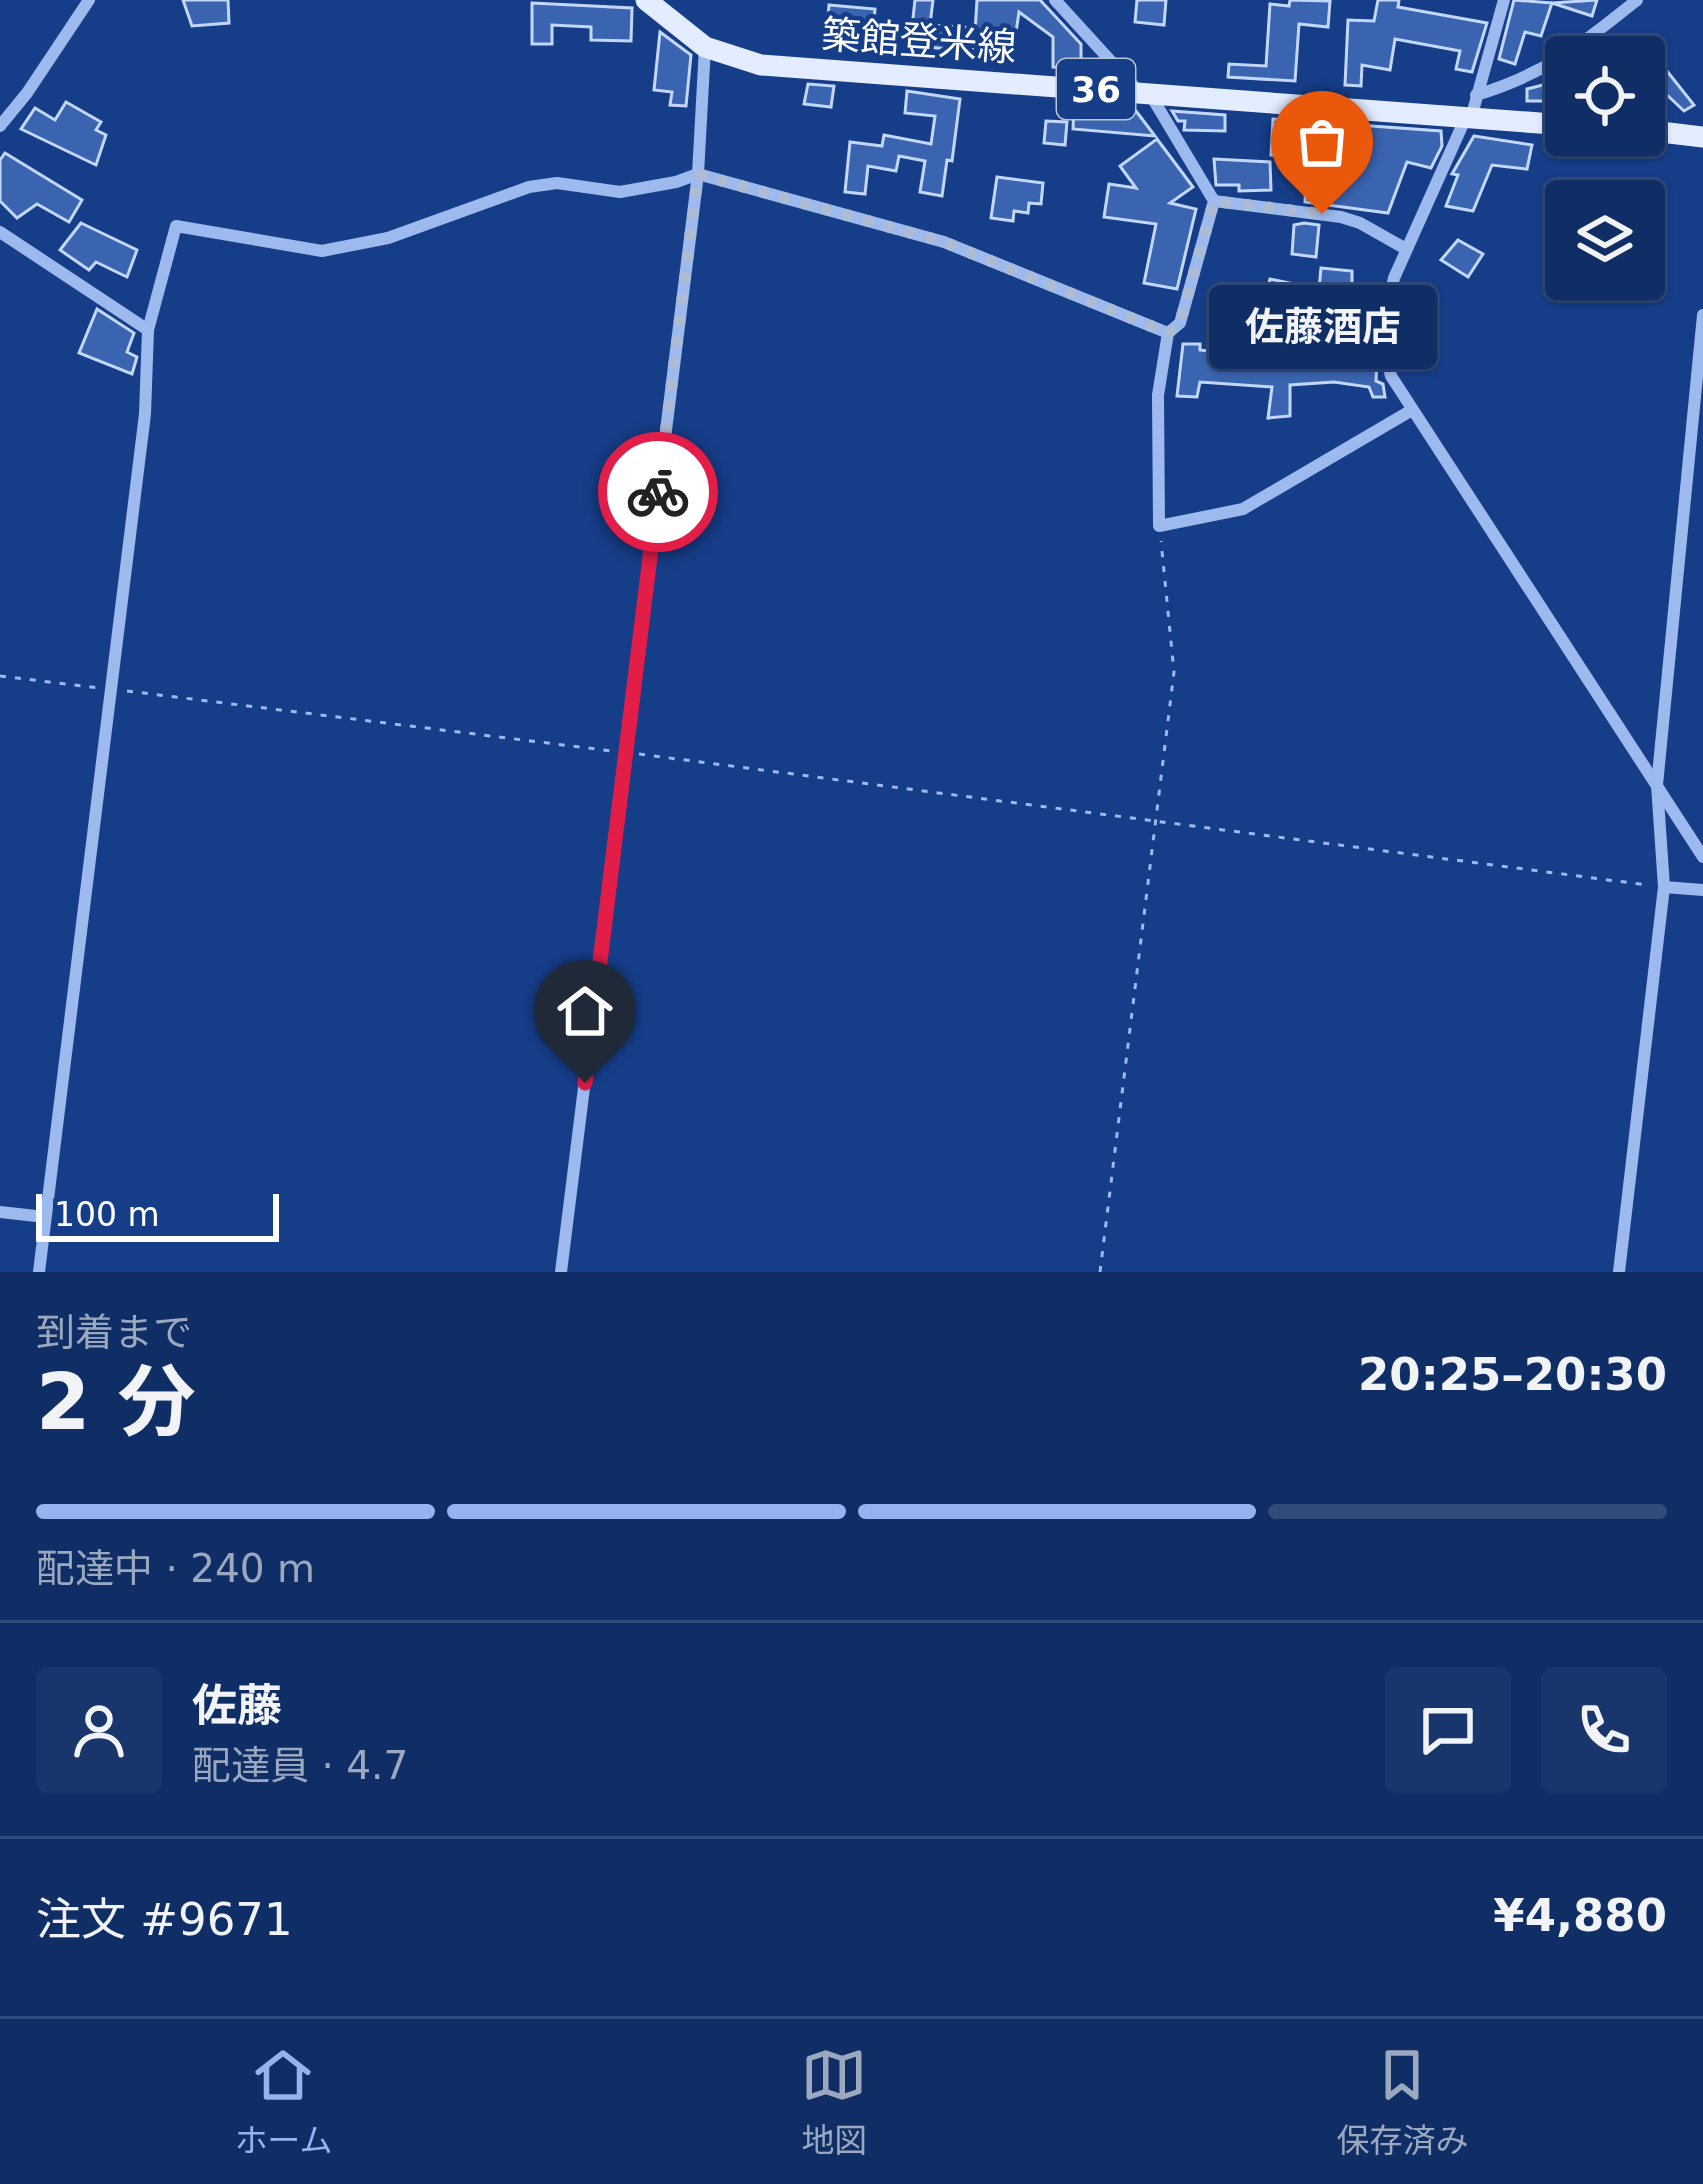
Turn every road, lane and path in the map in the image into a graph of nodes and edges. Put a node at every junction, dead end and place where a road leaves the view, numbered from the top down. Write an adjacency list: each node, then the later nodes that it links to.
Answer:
1 (89, 0): 10 (street)
2 (646, 0): 6 (main road, 築館登米線 / 36)
3 (1055, 0): 7 (street)
4 (1504, 0): 8 (street)
5 (1637, 0): 8 (street)
6 (705, 47): 7 (main road, 築館登米線 / 36); 13 (street)
7 (1145, 93): 8 (main road, 築館登米線 / 36); 14 (street)
8 (1471, 110): 9 (main road, 築館登米線 / 36); 16 (street)
9 (1545, 121)
10 (0, 126)
11 (1665, 132): 12 (main road)
12 (1703, 136)
13 (698, 174): 18 (street); 19 (street); 24 (street)
14 (1214, 201): 16 (street); 19 (street)
15 (0, 232): 18 (street)
16 (1406, 249): 20 (street)
17 (1703, 315): 25 (street)
18 (148, 330): 23 (street)
19 (1168, 333): 21 (street)
20 (1412, 410): 21 (street); 25 (street)
21 (1159, 526): 26 (path)
22 (0, 676): 23 (path)
23 (113, 689): 24 (path); 31 (street)
24 (626, 753): 26 (path); 33 (street)
25 (1657, 785): 27 (street); 28 (street)
26 (1155, 822): 28 (path); 34 (path)
27 (1703, 857)
28 (1664, 887): 29 (street); 35 (street)
29 (1703, 890)
30 (0, 1212): 31 (street)
31 (46, 1216): 32 (street)
32 (39, 1272)
33 (561, 1272)
34 (1100, 1272)
35 (1619, 1272)

